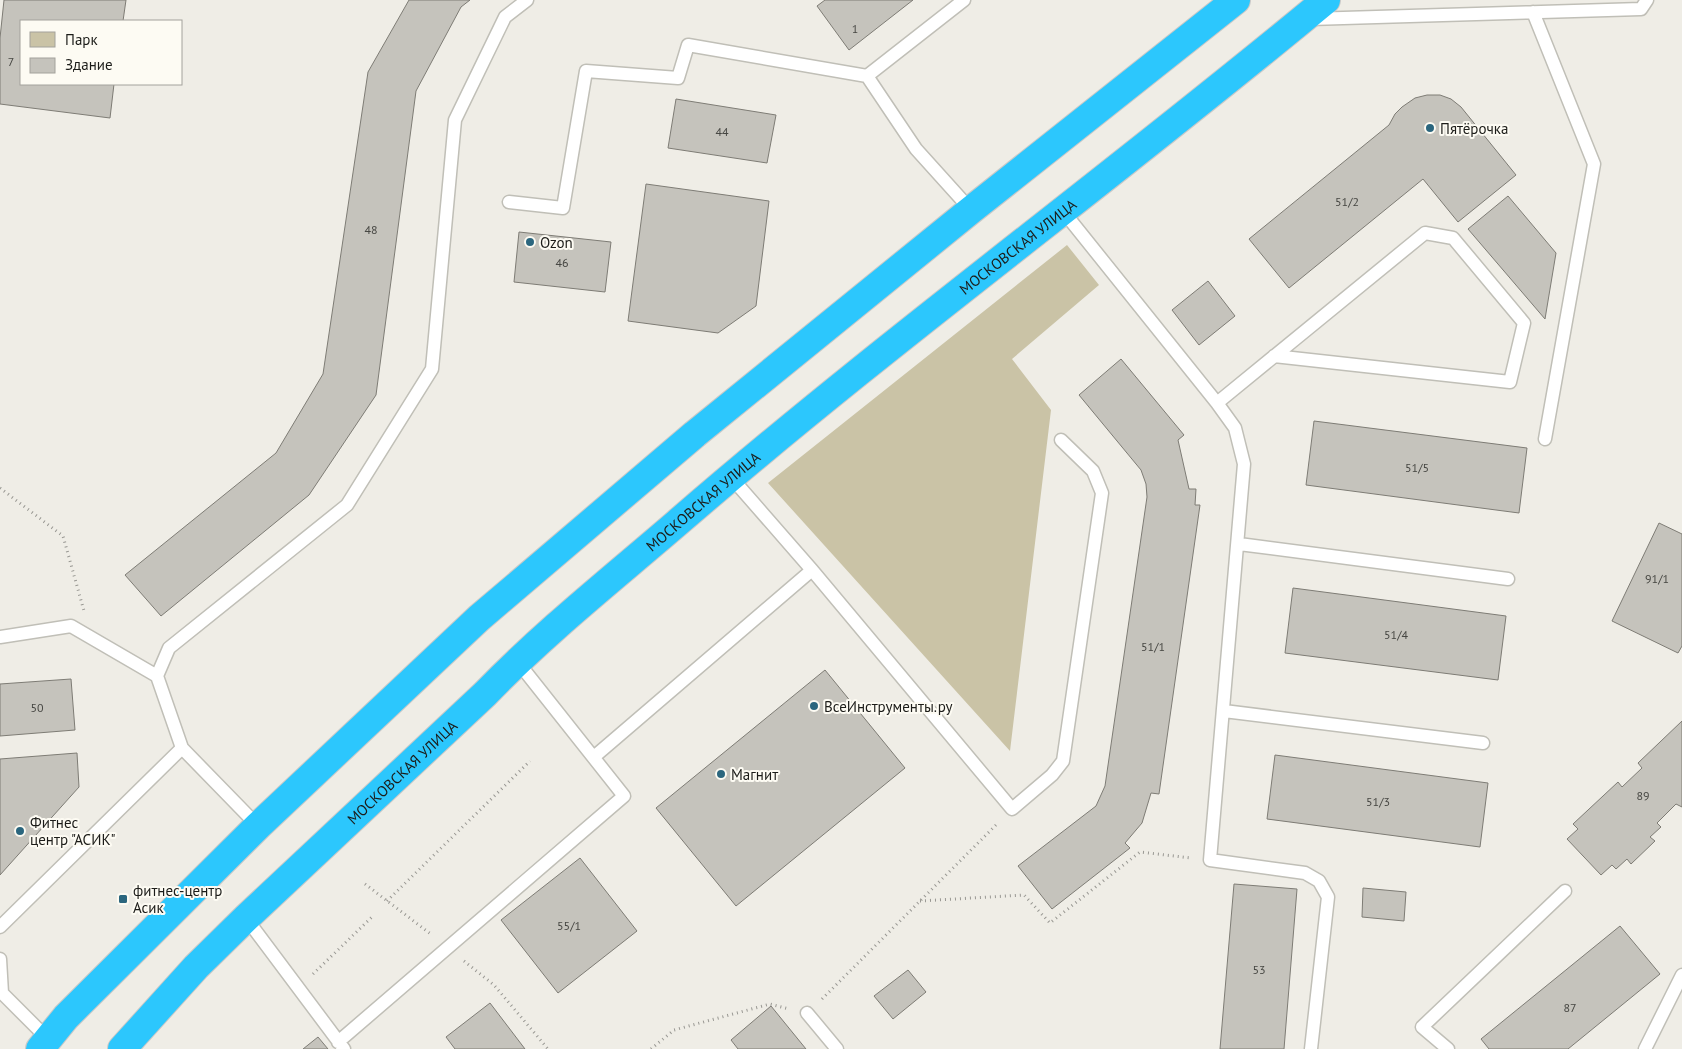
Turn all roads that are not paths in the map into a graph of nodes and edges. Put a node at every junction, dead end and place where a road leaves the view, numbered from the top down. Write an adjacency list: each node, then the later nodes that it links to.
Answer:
1 (527, 0): 22 (lane)
2 (964, 0): 8 (lane)
3 (1236, 0): 10 (highway)
4 (1326, 0): 7 (highway, МОСКОВСКАЯ УЛИЦА)
5 (1647, 0): 6 (lane)
6 (1533, 12): 7 (lane); 14 (lane)
7 (1302, 19): 11 (highway, МОСКОВСКАЯ УЛИЦА)
8 (867, 76): 9 (lane); 10 (lane)
9 (509, 202)
10 (971, 210): 27 (highway)
11 (1063, 211): 13 (lane); 16 (highway, МОСКОВСКАЯ УЛИЦА)
12 (1274, 356): 12 (lane); 13 (lane)
13 (1217, 403): 17 (lane)
14 (1545, 439)
15 (1061, 440): 18 (lane)
16 (730, 476): 18 (lane); 21 (highway, МОСКОВСКАЯ УЛИЦА)
17 (1239, 544): 19 (lane); 23 (lane)
18 (812, 570): 26 (lane)
19 (1508, 579)
20 (0, 637): 22 (lane)
21 (517, 661): 26 (lane); 29 (highway, МОСКОВСКАЯ УЛИЦА)
22 (157, 676): 25 (lane)
23 (1224, 711): 24 (lane); 38 (lane)
24 (1483, 743)
25 (182, 748): 27 (lane); 30 (lane)
26 (595, 756): 35 (lane)
27 (258, 826): 34 (highway)
28 (1565, 891): 39 (lane)
29 (246, 918): 35 (lane); 36 (highway, МОСКОВСКАЯ УЛИЦА)
30 (0, 927)
31 (0, 959): 34 (lane)
32 (1682, 974): 40 (lane)
33 (807, 1013): 37 (lane)
34 (44, 1044)
35 (341, 1045)
36 (122, 1049)
37 (837, 1049)
38 (1311, 1049)
39 (1448, 1049)
40 (1646, 1049)

